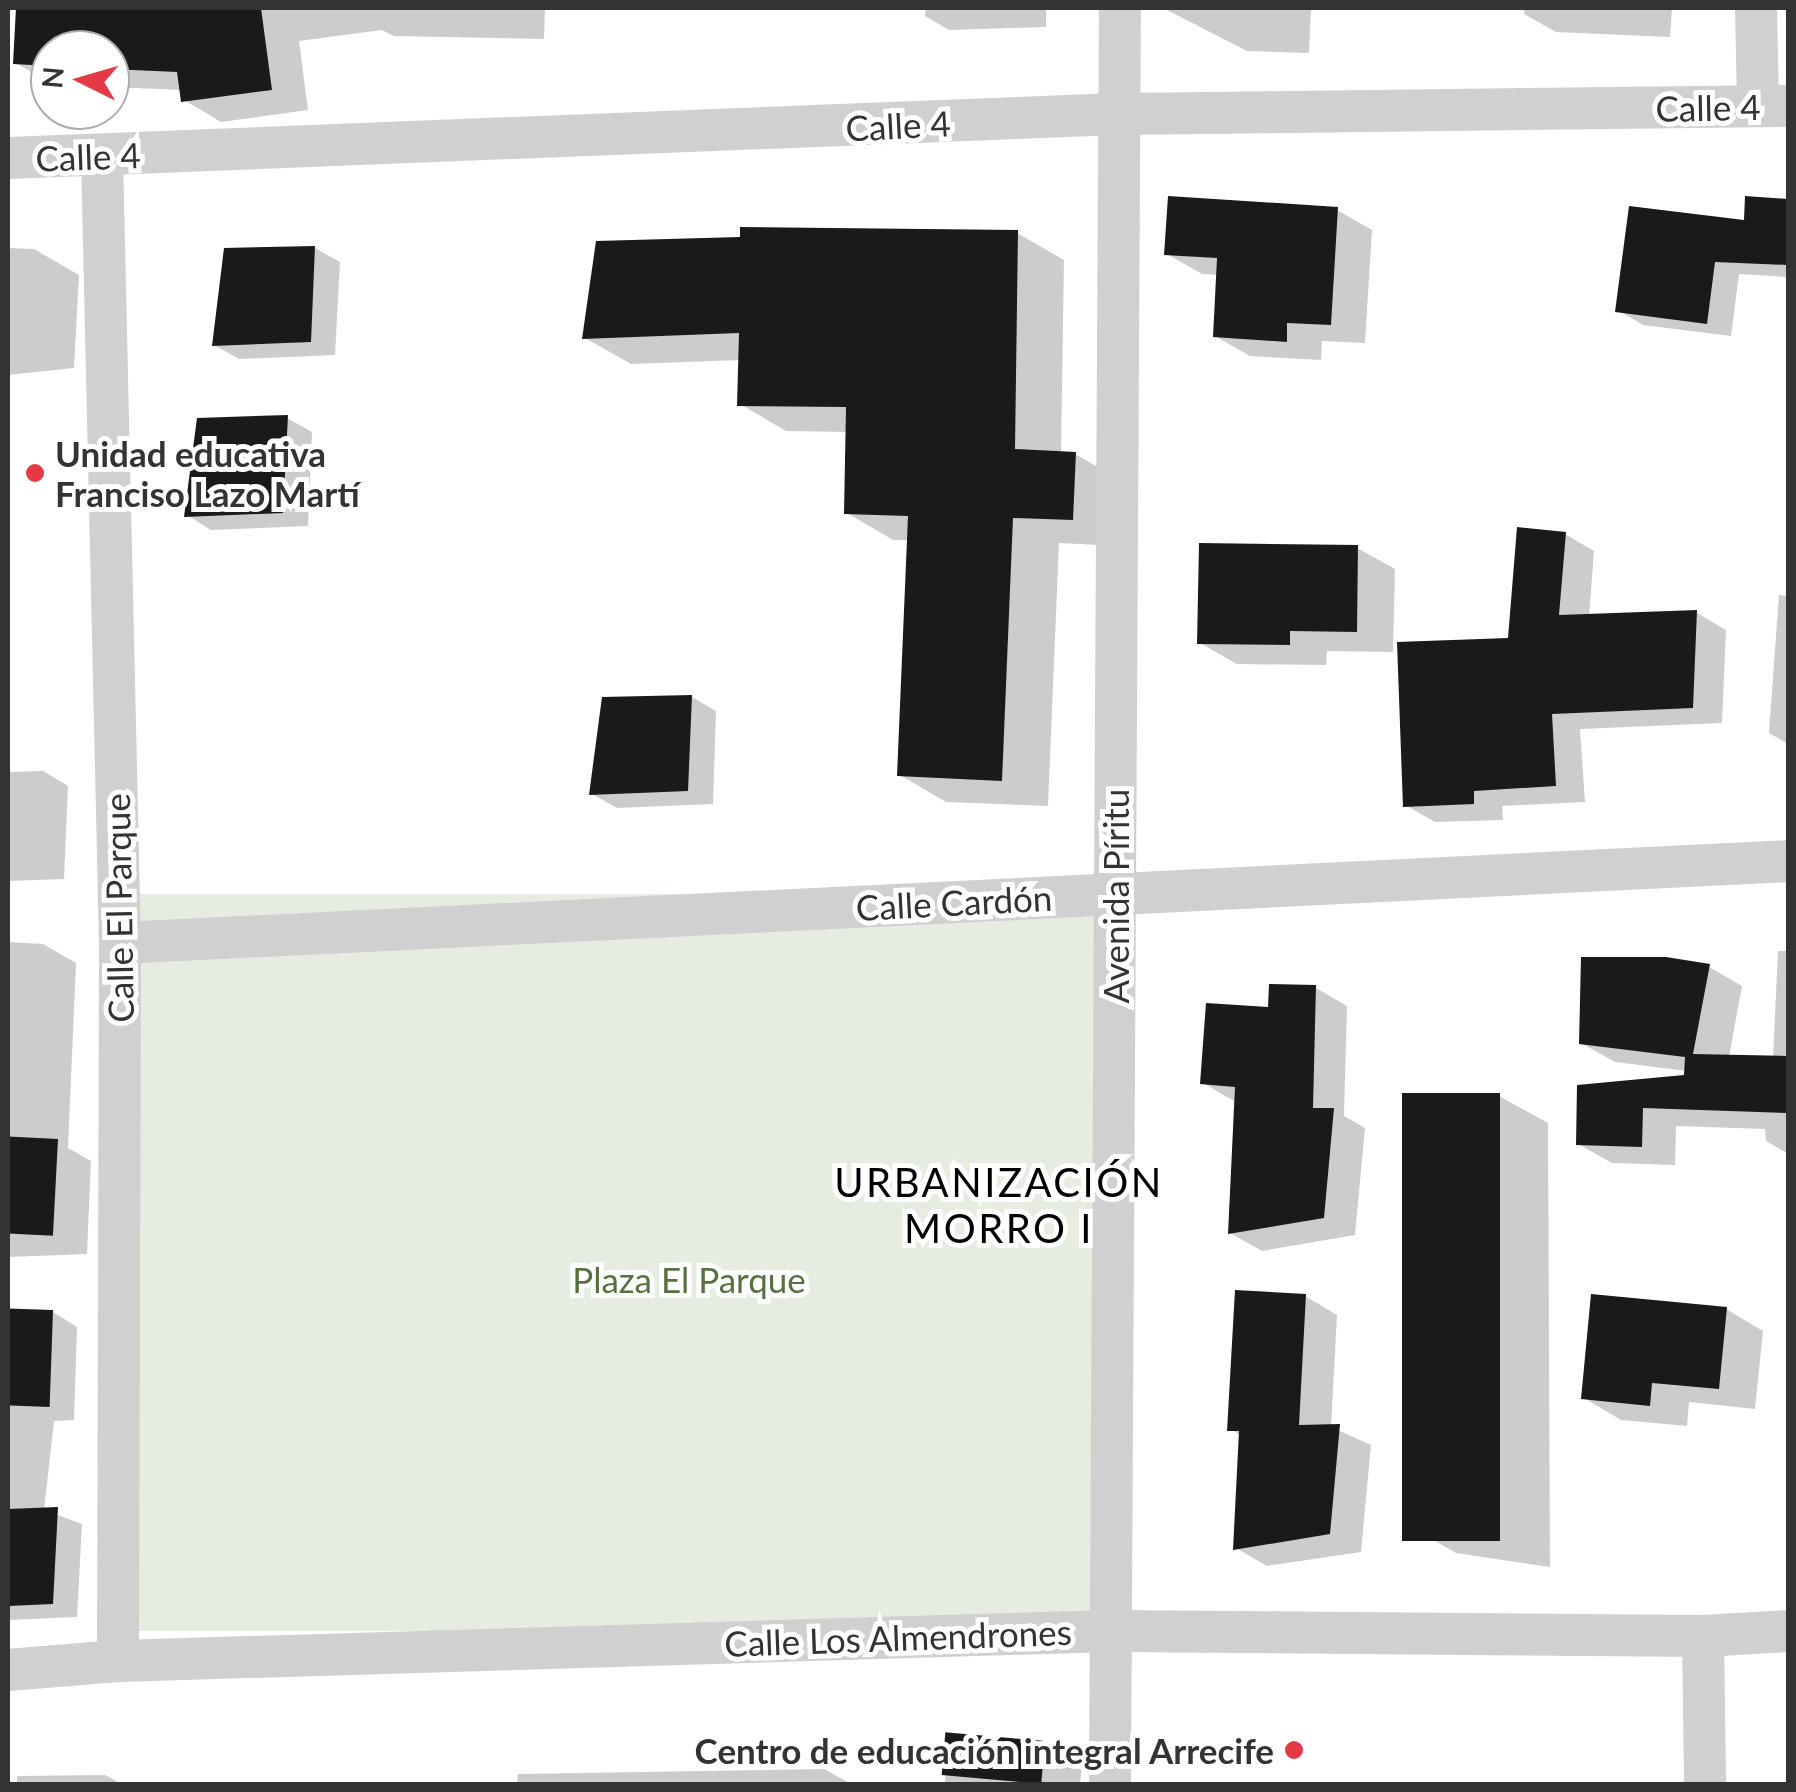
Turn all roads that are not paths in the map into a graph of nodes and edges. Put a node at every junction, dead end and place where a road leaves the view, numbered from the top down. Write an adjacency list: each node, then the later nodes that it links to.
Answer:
1 (1120, 8): 4 (street, Avenida Píritu)
2 (1756, 8): 3 (street)
3 (1773, 106): 4 (street, Calle 4)
4 (1119, 114): 5 (street, Calle 4); 8 (street, Avenida Píritu)
5 (102, 156): 6 (street, Calle 4); 9 (street, Calle El Parque)
6 (8, 158)
7 (1788, 860): 8 (street, Calle Cardón)
8 (1116, 894): 9 (street, Calle Cardón); 10 (street, Avenida Píritu)
9 (120, 943): 13 (street, Calle El Parque)
10 (1111, 1630): 12 (street, Calle Los Almendrones); 13 (street, Calle Los Almendrones); 15 (street, Avenida Píritu)
11 (1788, 1631): 12 (street, Calle Los Almendrones)
12 (1704, 1636): 16 (street)
13 (118, 1660): 14 (street, Calle Los Almendrones)
14 (8, 1670)
15 (1110, 1784)
16 (1705, 1784)

